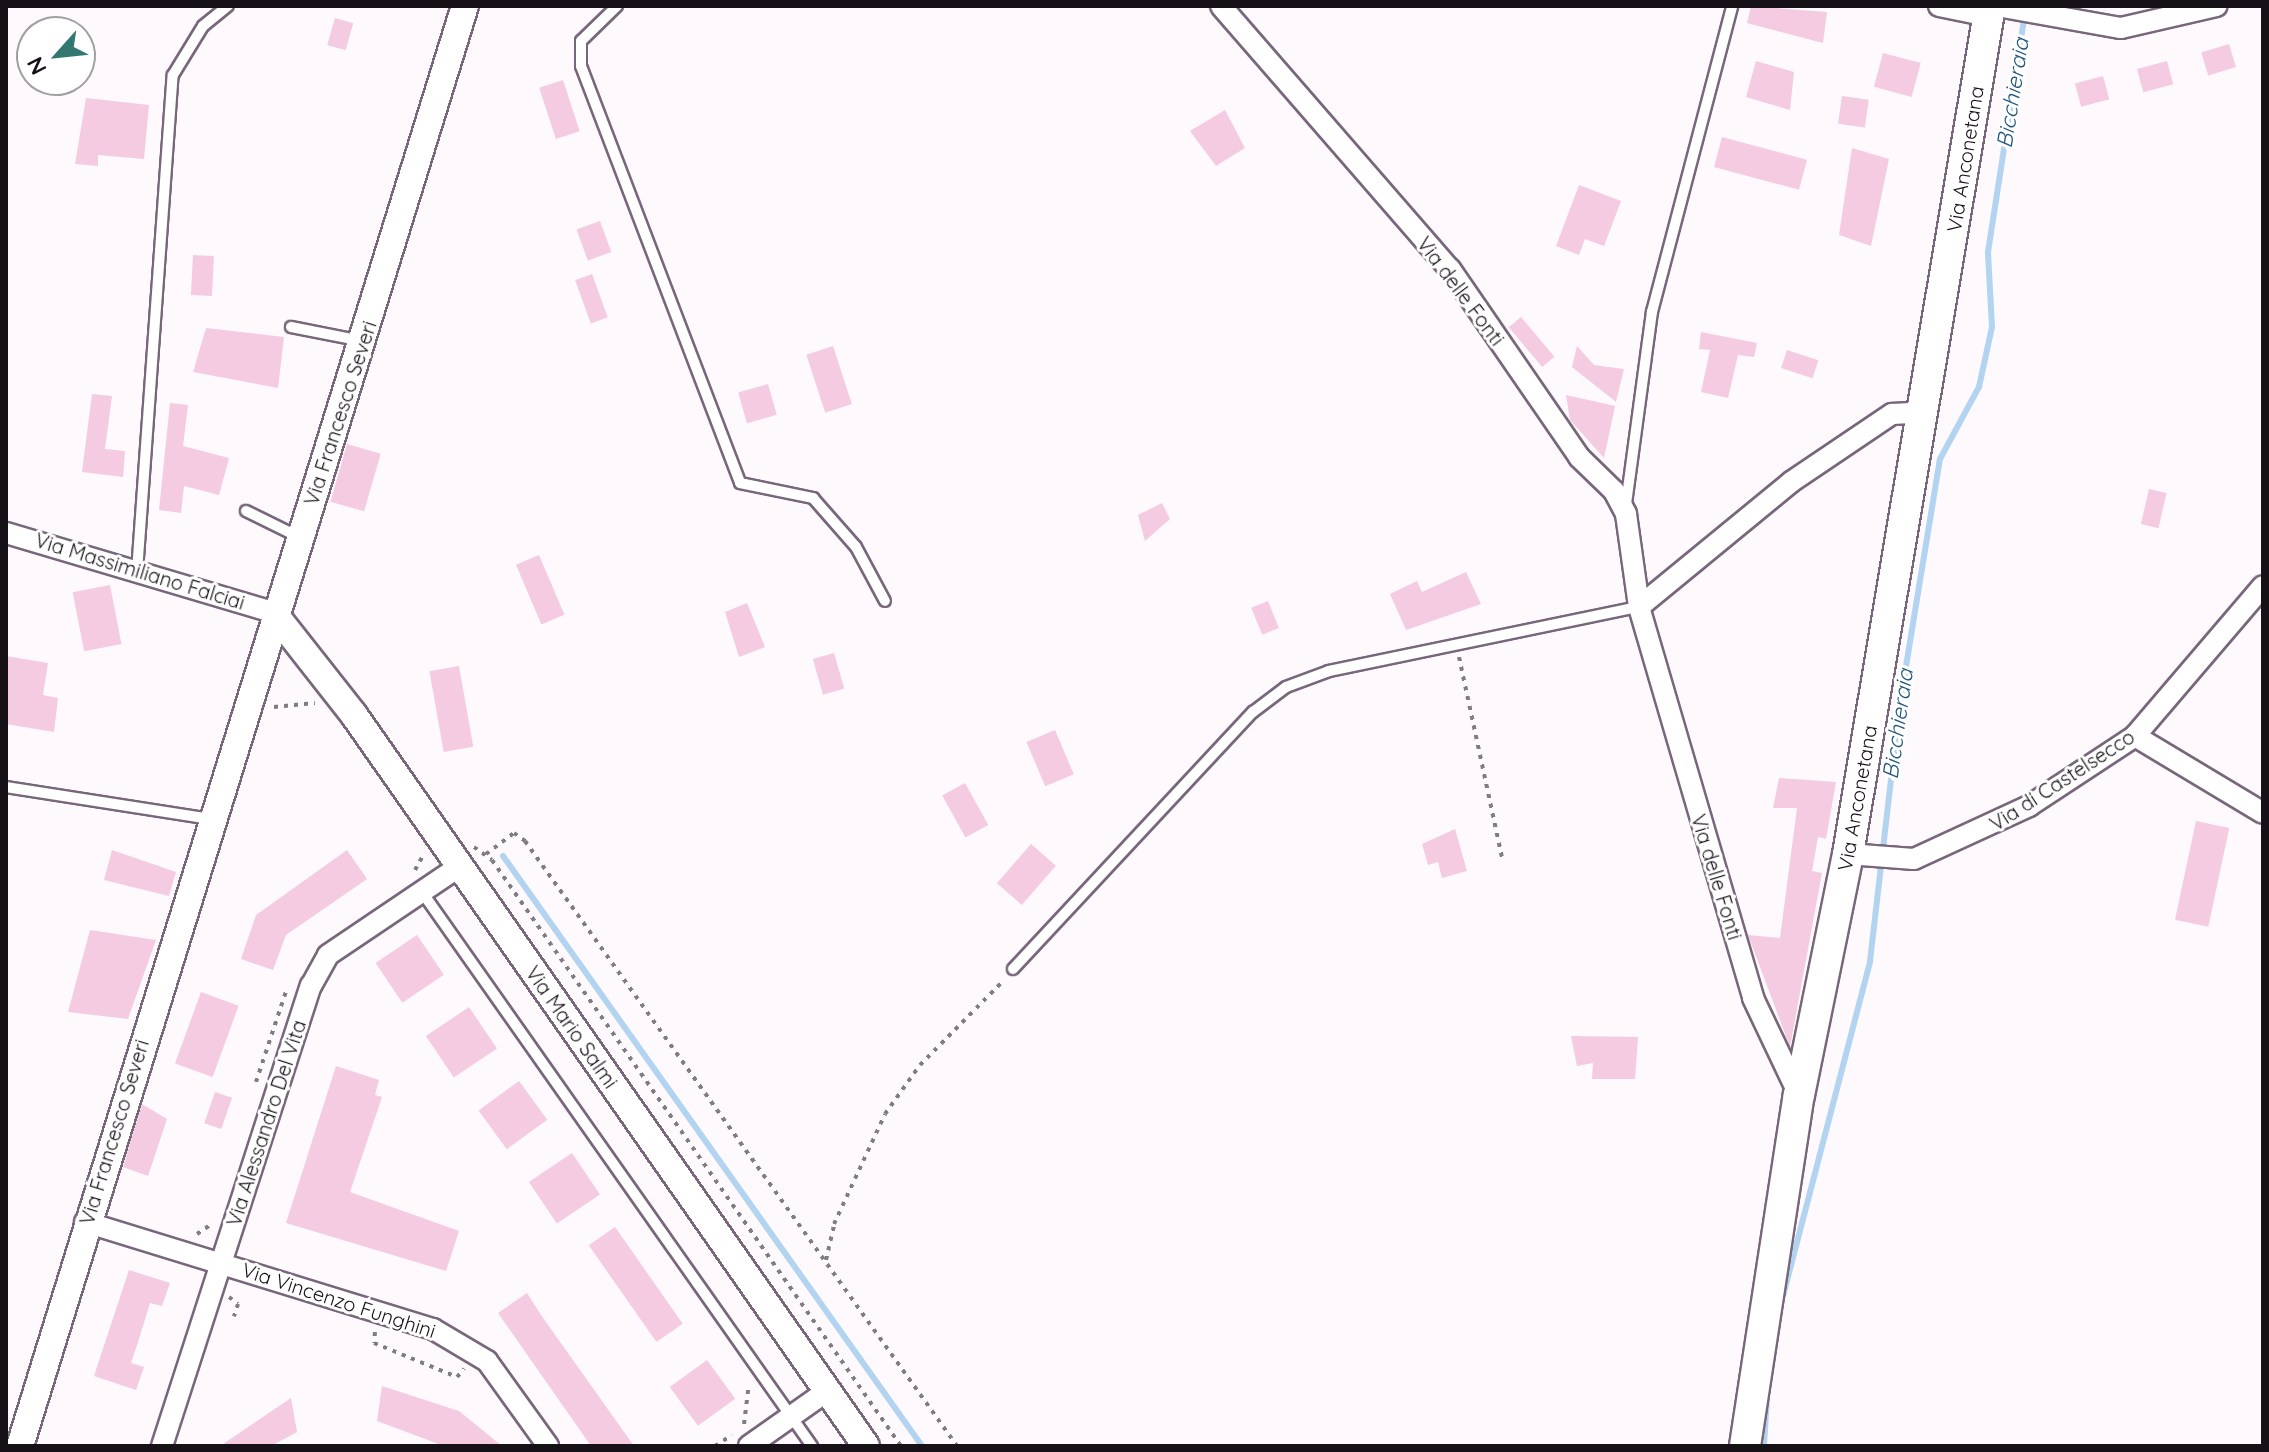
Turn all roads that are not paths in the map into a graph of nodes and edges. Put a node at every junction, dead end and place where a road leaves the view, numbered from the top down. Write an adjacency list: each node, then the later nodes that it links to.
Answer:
1 (228, 6): 17 (lane)
2 (617, 6): 19 (lane)
3 (1732, 6): 14 (lane)
4 (1939, 6): 7 (street)
5 (2216, 6): 9 (street)
6 (466, 7): 11 (street, Via Francesco Severi)
7 (1995, 9): 9 (street); 12 (main road, Via Anconetana)
8 (1232, 11): 14 (street, Via delle Fonti)
9 (2093, 15)
10 (291, 327): 11 (lane)
11 (364, 341): 16 (street, Via Francesco Severi)
12 (1925, 412): 20 (street); 27 (main road, Via Anconetana)
13 (246, 511): 16 (lane)
14 (1626, 514): 20 (street, Via delle Fonti)
15 (6, 533): 17 (street, Via Massimiliano Falciai)
16 (299, 537): 21 (street, Via Francesco Severi)
17 (137, 572): 21 (street, Via Massimiliano Falciai)
18 (2263, 586): 22 (street, Via di Castelsecco)
19 (885, 601)
20 (1639, 607): 29 (lane); 30 (street, Via delle Fonti)
21 (273, 612): 25 (street, Via Francesco Severi); 26 (street, Via Mario Salmi)
22 (2135, 736): 24 (street); 27 (street, Via di Castelsecco)
23 (6, 787): 25 (lane)
24 (2263, 813)
25 (211, 819): 31 (street, Via Francesco Severi)
26 (443, 852): 28 (street, Via Alessandro Del Vita); 33 (street, Via Mario Salmi)
27 (1857, 855): 30 (main road, Via Anconetana)
28 (422, 892): 32 (street, Via Alessandro Del Vita); 34 (lane)
29 (1013, 969)
30 (1799, 1095): 41 (main road, Via Anconetana)
31 (85, 1222): 32 (street, Via Vincenzo Funghini); 35 (street, Via Francesco Severi)
32 (222, 1261): 36 (street, Via Alessandro Del Vita); 37 (street, Via Vincenzo Funghini)
33 (827, 1391): 34 (street); 40 (street, Via Mario Salmi)
34 (791, 1416): 38 (street); 39 (lane)
35 (20, 1446)
36 (162, 1446)
37 (548, 1446)
38 (749, 1446)
39 (812, 1446)
40 (866, 1446)
41 (1745, 1446)

